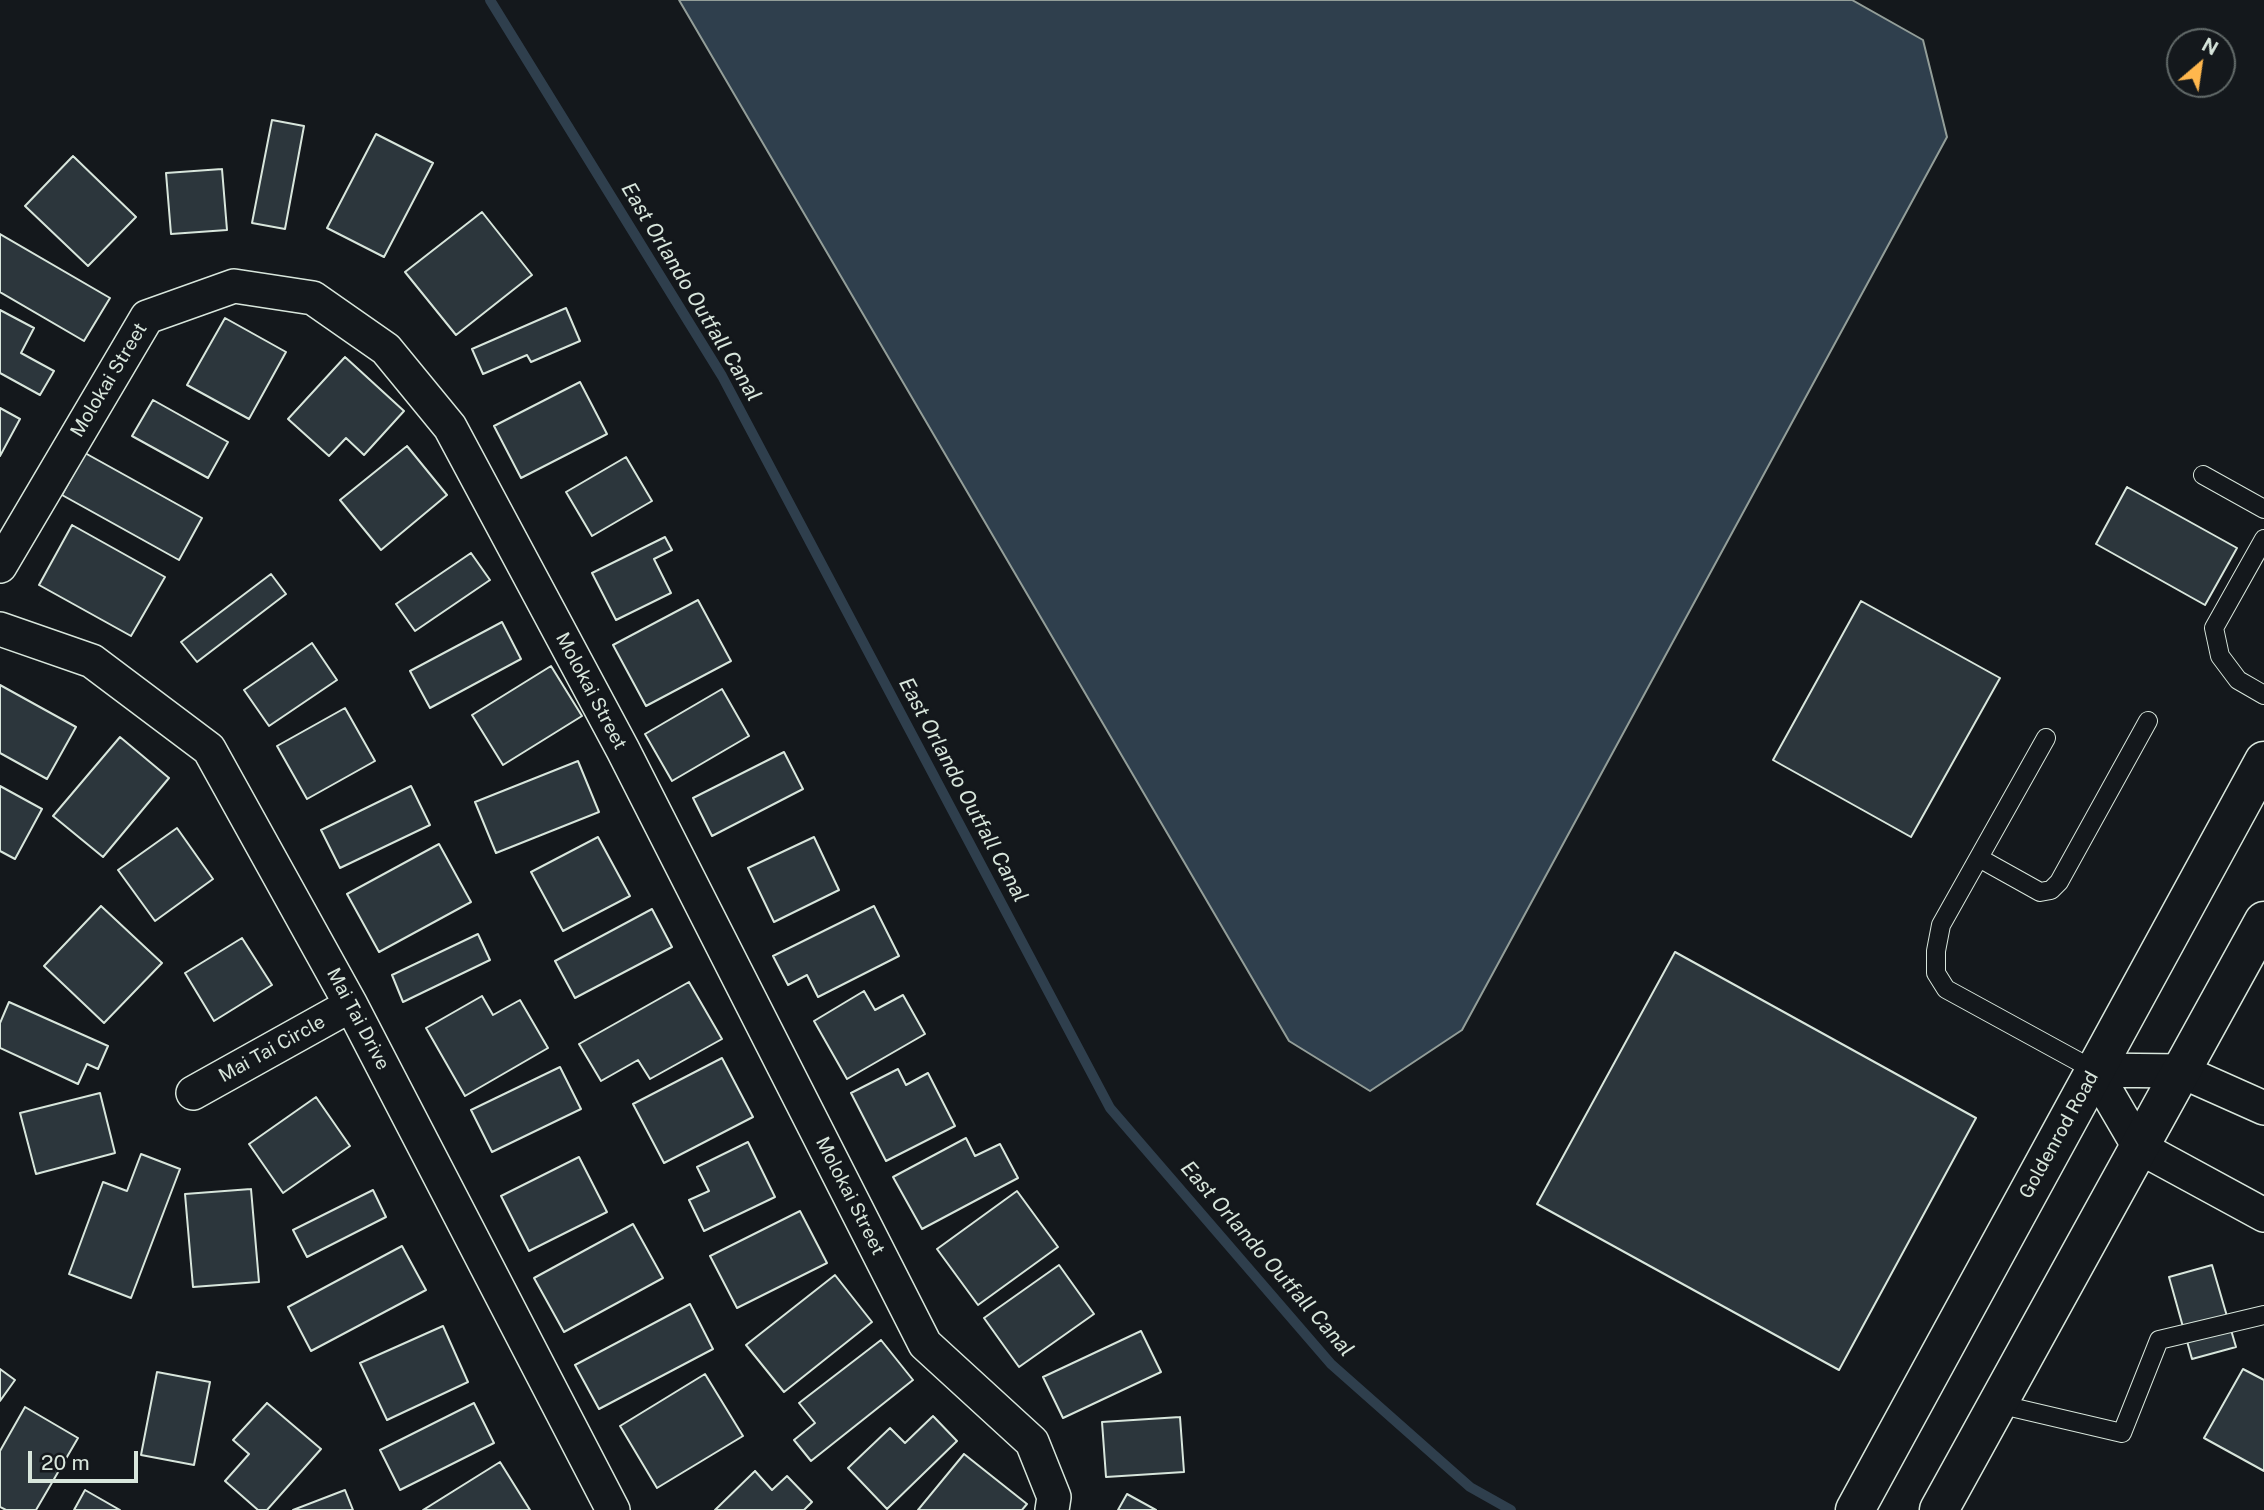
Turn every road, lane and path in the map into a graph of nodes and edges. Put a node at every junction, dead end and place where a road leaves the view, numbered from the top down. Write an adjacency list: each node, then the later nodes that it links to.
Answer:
1 (2203, 475): 2 (lane)
2 (2264, 509)
3 (2264, 539): 6 (lane)
4 (0, 566): 22 (street, Molokai Street)
5 (0, 629): 12 (street, Mai Tai Drive)
6 (2264, 695)
7 (2148, 721): 10 (lane)
8 (2046, 738): 10 (lane)
9 (2264, 761): 13 (main road, Goldenrod Road)
10 (1979, 858): 13 (lane)
11 (2264, 921): 14 (main road)
12 (351, 1006): 15 (street, Mai Tai Circle); 21 (street, Mai Tai Drive)
13 (2094, 1070): 14 (street); 17 (street); 23 (main road, Goldenrod Road)
14 (2182, 1071): 16 (street); 17 (main road)
15 (192, 1093)
16 (2261, 1099)
17 (2139, 1147): 18 (street); 20 (main road)
18 (2264, 1215)
19 (2264, 1315): 20 (lane)
20 (1998, 1404): 24 (main road)
21 (613, 1510)
22 (1052, 1510)
23 (1855, 1510)
24 (1939, 1510)

